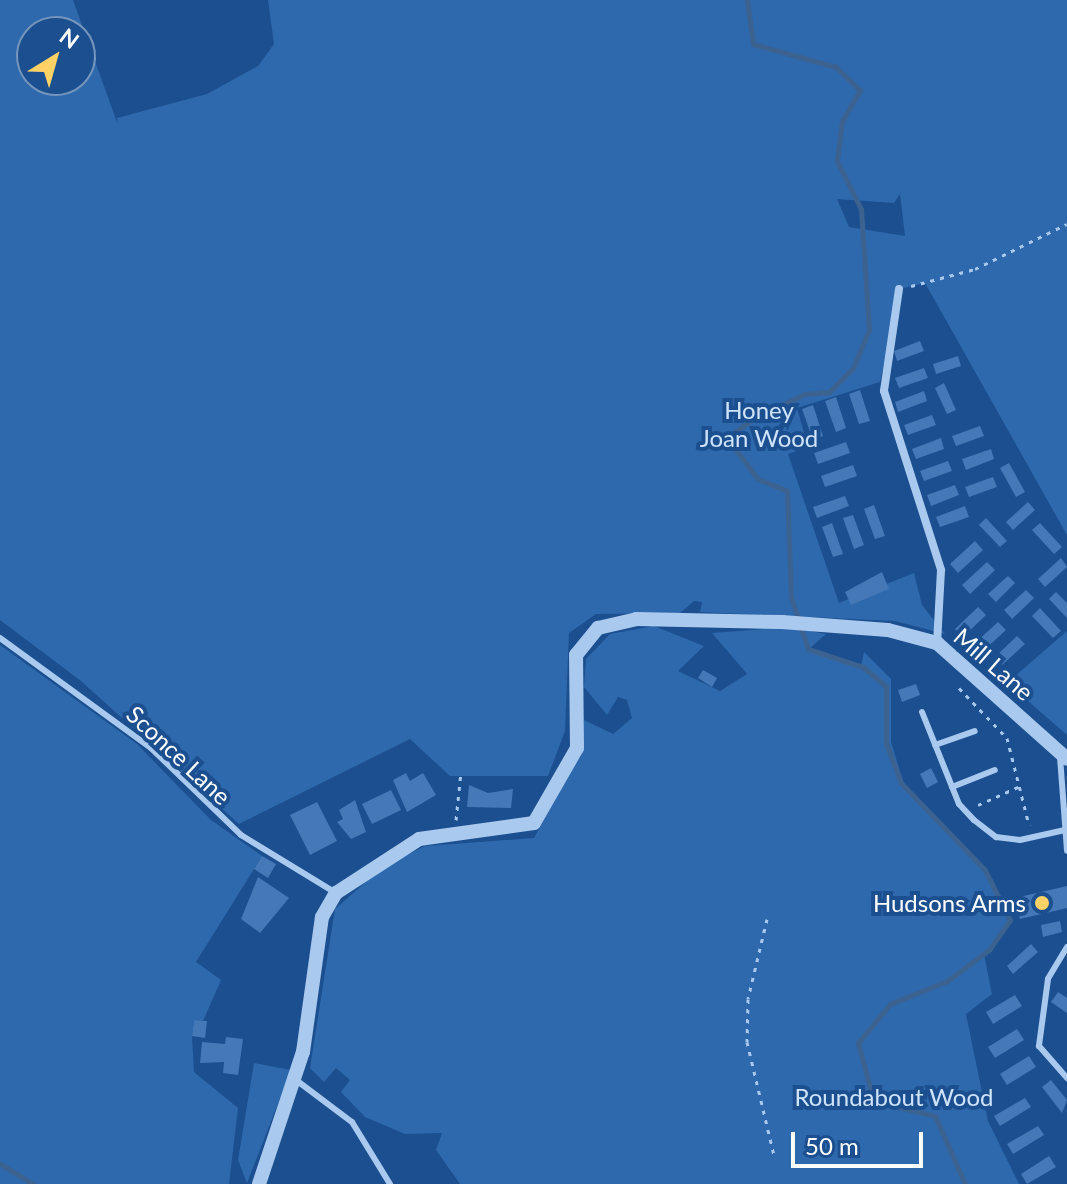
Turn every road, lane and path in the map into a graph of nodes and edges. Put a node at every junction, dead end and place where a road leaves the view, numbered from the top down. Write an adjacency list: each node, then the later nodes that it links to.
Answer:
1 (1067, 224): 2 (path)
2 (899, 289): 4 (street)
3 (0, 638): 19 (lane, Sconce Lane)
4 (937, 643): 9 (street, Mill Lane); 16 (street, Mill Lane)
5 (959, 688): 13 (path)
6 (922, 712): 8 (lane)
7 (975, 731): 8 (lane)
8 (935, 745): 12 (lane)
9 (1064, 756): 15 (lane)
10 (995, 770): 12 (lane)
11 (461, 772): 16 (path)
12 (952, 787): 14 (lane)
13 (1018, 787): 14 (path); 17 (path)
14 (966, 811): 17 (lane)
15 (1065, 830): 17 (lane); 18 (lane)
16 (454, 831): 19 (street, Mill Lane)
17 (1034, 838)
18 (1067, 851)
19 (336, 893): 23 (street)
20 (767, 919): 24 (path)
21 (1067, 947): 22 (lane)
22 (1067, 1078)
23 (296, 1080): 25 (street); 26 (lane)
24 (774, 1155)
25 (259, 1184)
26 (390, 1184)

